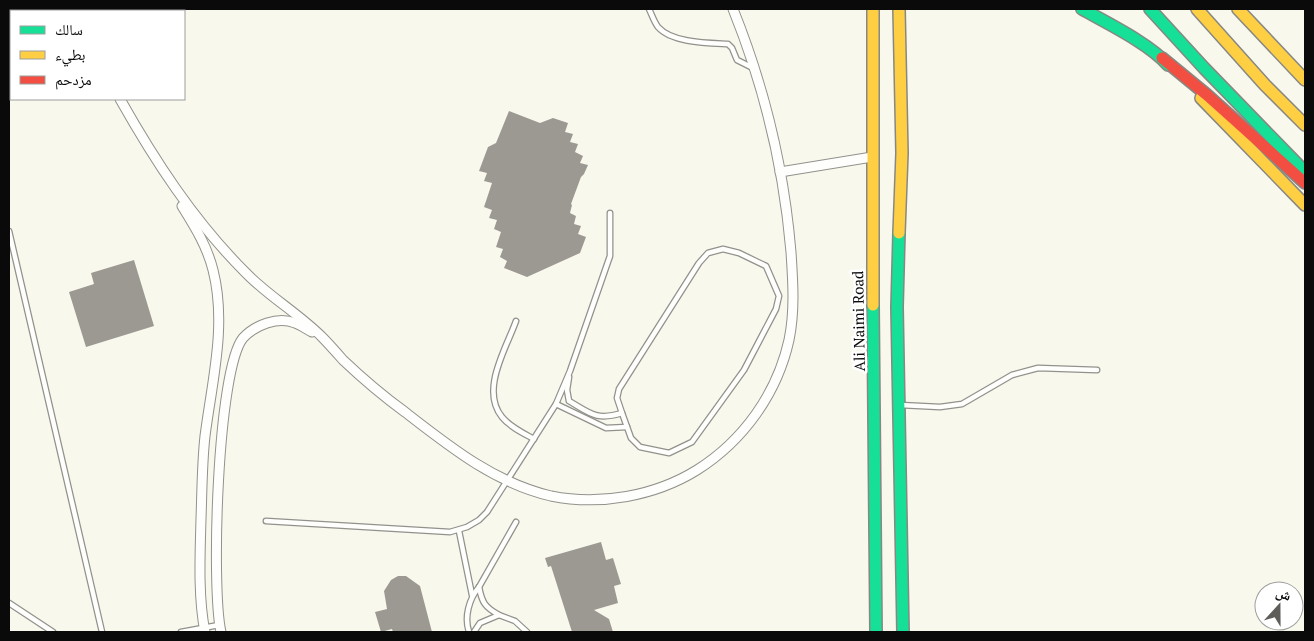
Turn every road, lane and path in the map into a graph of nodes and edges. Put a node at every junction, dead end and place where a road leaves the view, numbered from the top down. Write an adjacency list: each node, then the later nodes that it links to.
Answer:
1 (649, 9): 10 (lane)
2 (733, 9): 10 (street)
3 (873, 9): 14 (main road, Ali Naimi Road)
4 (900, 9): 27 (main road)
5 (1082, 9): 9 (main road)
6 (1150, 9): 16 (main road)
7 (1197, 9): 13 (main road)
8 (1238, 9): 11 (main road)
9 (1162, 58): 17 (main road); 19 (main road)
10 (754, 68): 15 (street)
11 (1305, 80)
12 (121, 100): 18 (street)
13 (1305, 125)
14 (872, 157): 15 (street); 47 (main road, Ali Naimi Road)
15 (780, 172): 31 (street)
16 (1305, 172)
17 (1305, 183)
18 (176, 189): 23 (street); 40 (street)
19 (1305, 205)
20 (610, 213): 24 (lane)
21 (9, 231): 42 (lane)
22 (516, 321): 30 (lane)
23 (327, 341): 31 (street); 39 (street)
24 (570, 370): 26 (lane); 28 (lane)
25 (1097, 370): 27 (lane)
26 (556, 404): 29 (lane); 30 (lane)
27 (899, 405): 48 (main road)
28 (622, 413): 29 (lane); 29 (lane)
29 (627, 427)
30 (534, 440): 31 (lane)
31 (508, 481): 34 (lane)
32 (266, 521): 34 (lane)
33 (516, 522): 35 (lane)
34 (458, 531): 36 (lane)
35 (479, 587): 36 (lane); 38 (lane)
36 (472, 596): 44 (lane)
37 (9, 603): 41 (lane)
38 (499, 615): 45 (lane); 46 (lane)
39 (220, 629): 40 (lane)
40 (204, 630): 43 (lane)
41 (53, 632)
42 (102, 632)
43 (181, 632)
44 (469, 632)
45 (474, 632)
46 (527, 632)
47 (876, 632)
48 (903, 632)

